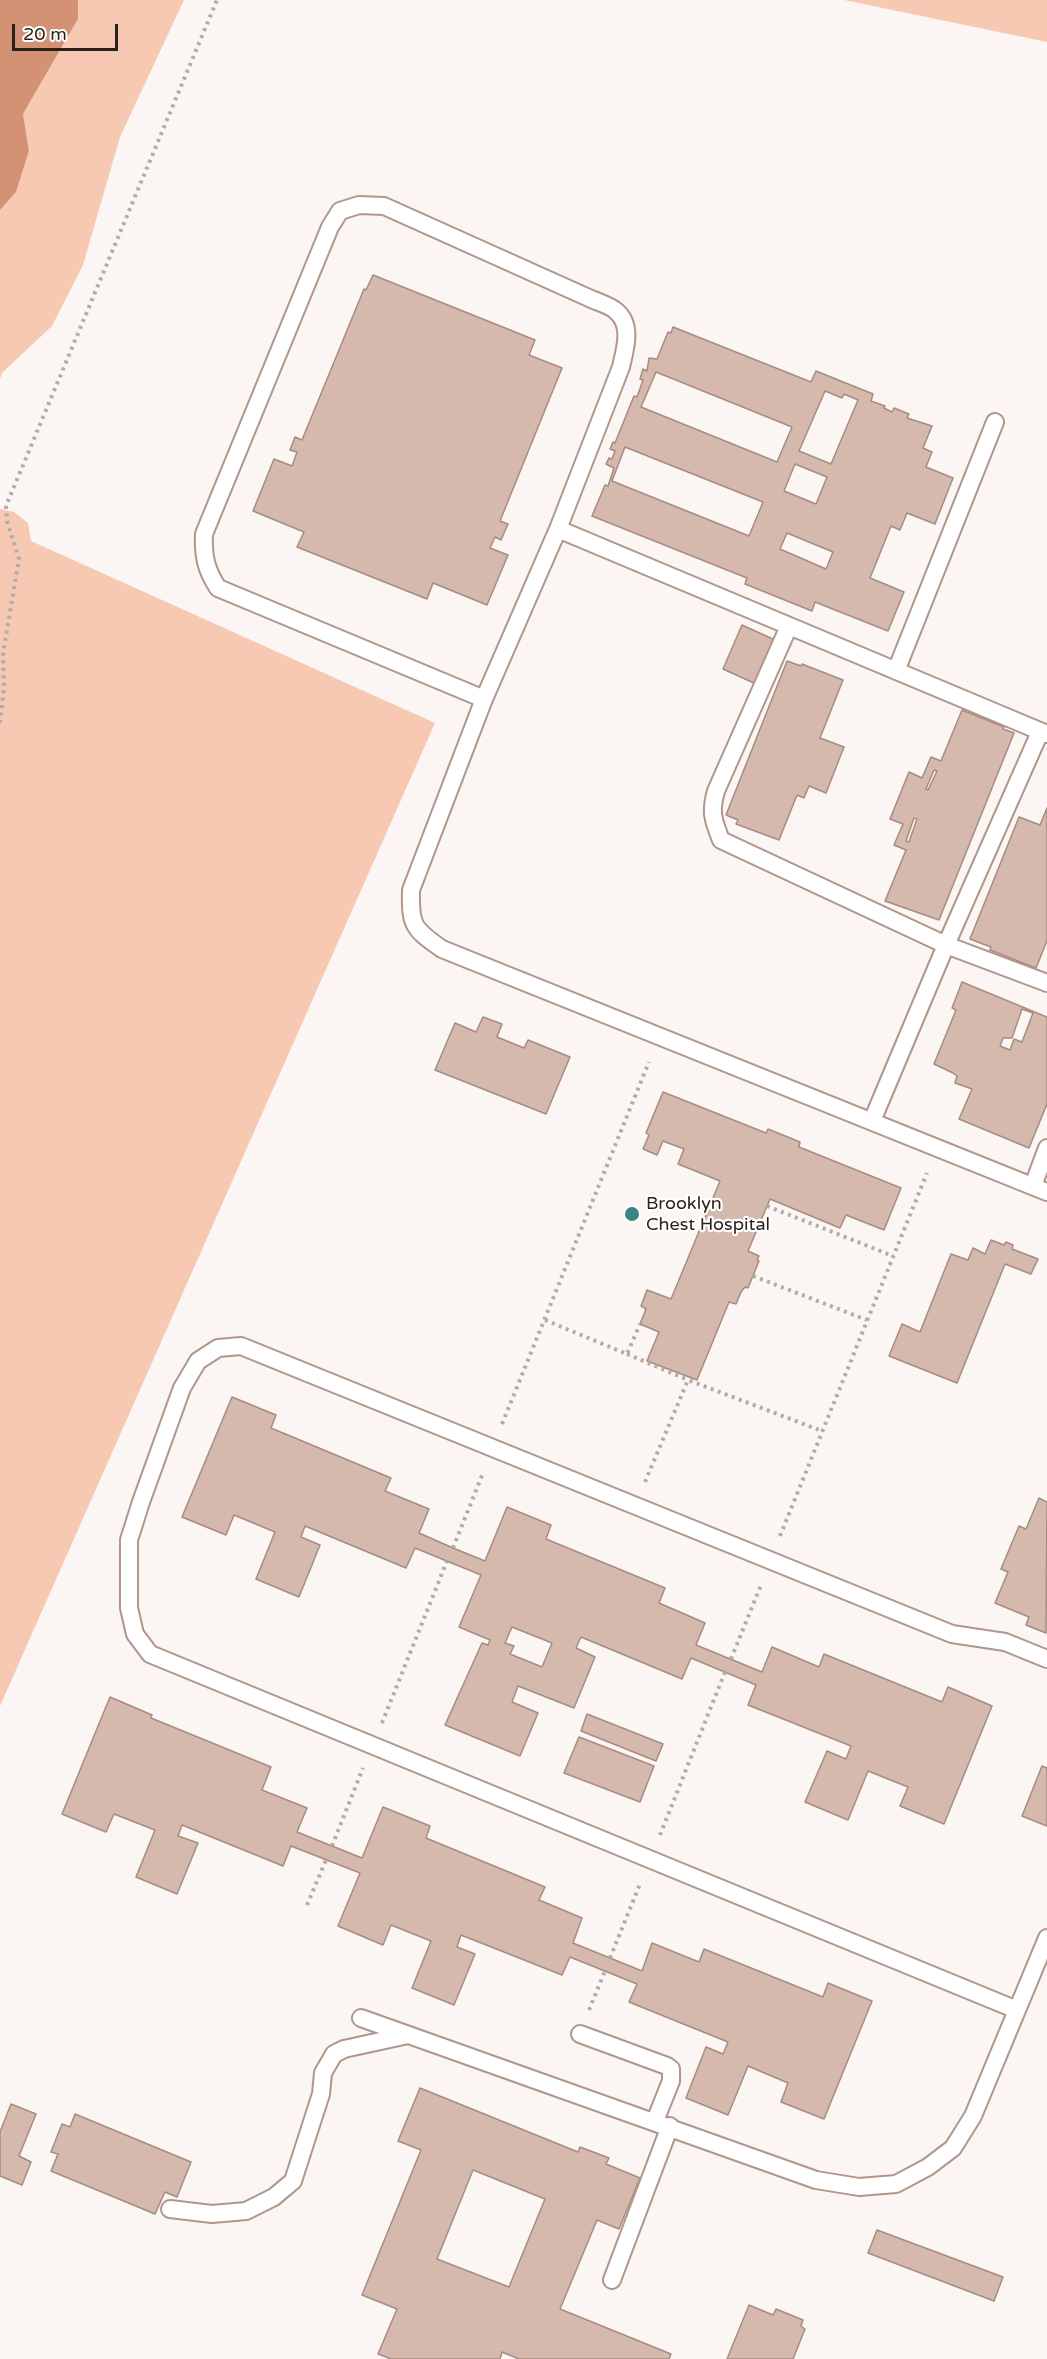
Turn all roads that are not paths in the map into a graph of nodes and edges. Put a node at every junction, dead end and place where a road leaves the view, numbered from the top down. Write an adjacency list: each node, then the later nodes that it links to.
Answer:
1 (995, 422): 4 (lane)
2 (558, 529): 3 (lane); 5 (lane); 5 (lane)
3 (789, 626): 4 (lane); 7 (lane)
4 (896, 671): 6 (lane)
5 (484, 699): 9 (lane)
6 (1044, 733): 7 (lane)
7 (946, 945): 8 (lane); 9 (lane)
8 (1047, 983)
9 (872, 1121): 11 (lane)
10 (1047, 1148): 11 (lane)
11 (1040, 1189)
12 (1047, 1659): 14 (lane)
13 (1047, 1938): 14 (lane)
14 (1017, 2010): 18 (lane)
15 (361, 2018): 17 (lane)
16 (580, 2034): 18 (lane)
17 (409, 2035): 18 (lane); 19 (lane)
18 (662, 2124): 20 (lane)
19 (170, 2209)
20 (612, 2280)

